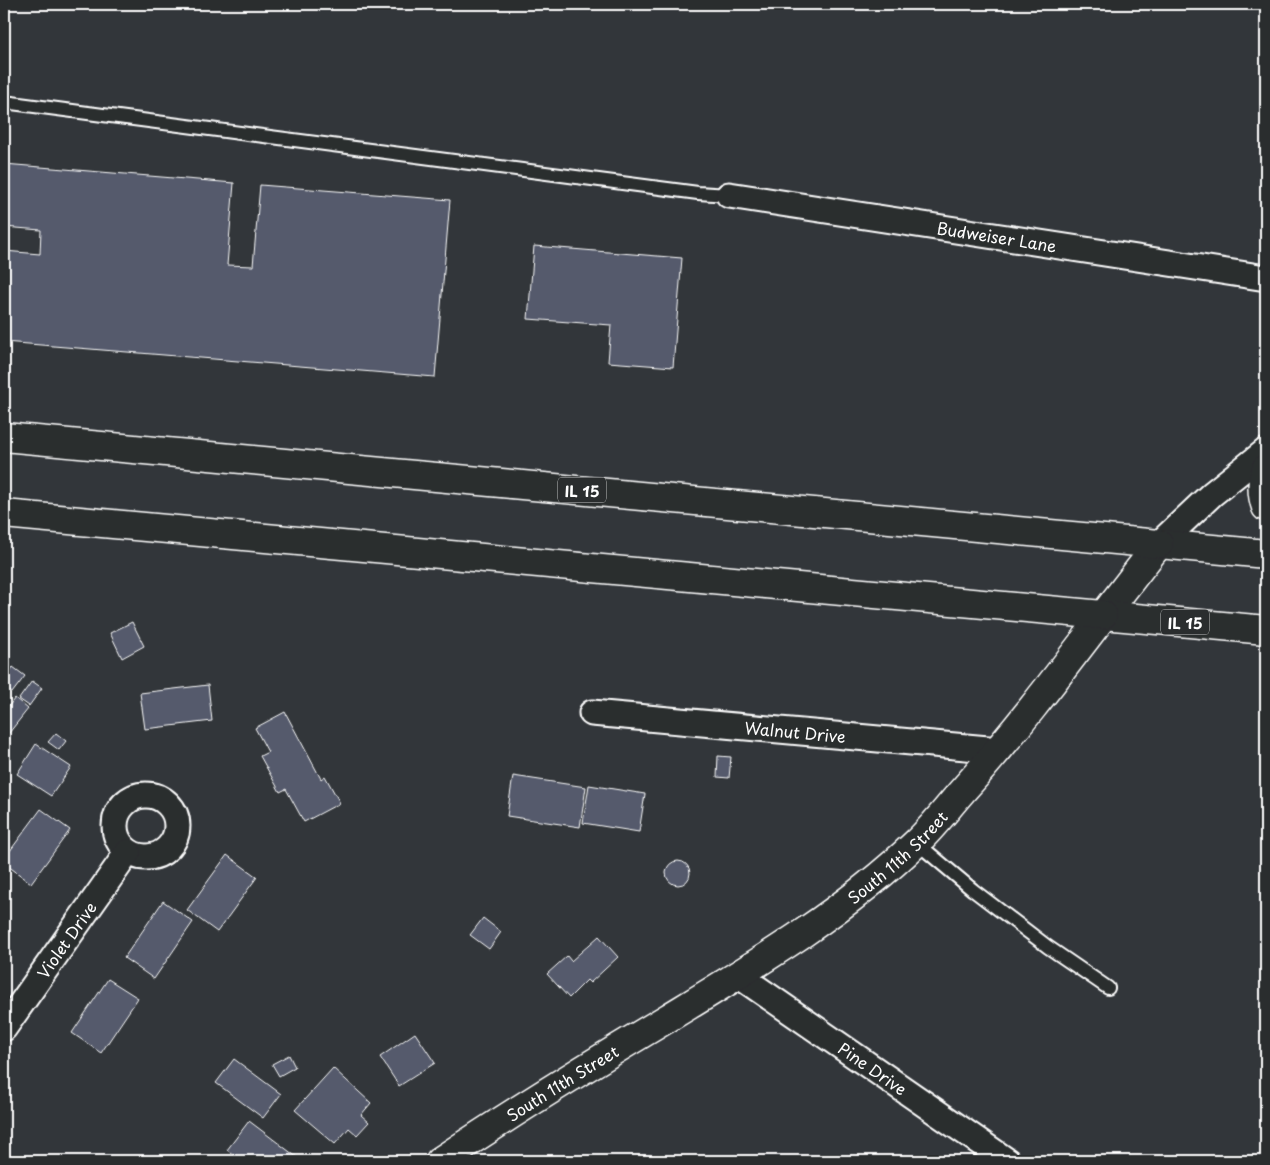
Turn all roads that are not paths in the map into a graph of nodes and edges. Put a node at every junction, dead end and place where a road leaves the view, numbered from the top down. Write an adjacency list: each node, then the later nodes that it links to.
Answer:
1 (4, 102): 2 (lane)
2 (729, 195): 3 (street, Budweiser Lane)
3 (1266, 278)
4 (4, 437): 9 (main road, IL 15)
5 (1266, 451): 9 (street, South 11th Street)
6 (1266, 468): 7 (main road)
7 (1266, 507)
8 (4, 514): 11 (main road, IL 15)
9 (1159, 544): 10 (main road, IL 15); 11 (main road, South 11th Street)
10 (1266, 554)
11 (1103, 615): 12 (main road, IL 15); 14 (main road, South 11th Street)
12 (1266, 630)
13 (592, 713): 14 (street, Walnut Drive)
14 (999, 750): 15 (main road, South 11th Street)
15 (917, 843): 17 (main road, South 11th Street); 18 (lane)
16 (128, 852): 19 (street, Violet Drive)
17 (738, 975): 20 (main road, South 11th Street); 21 (street, Pine Drive)
18 (1108, 988)
19 (4, 1028)
20 (440, 1161)
21 (1006, 1161)

